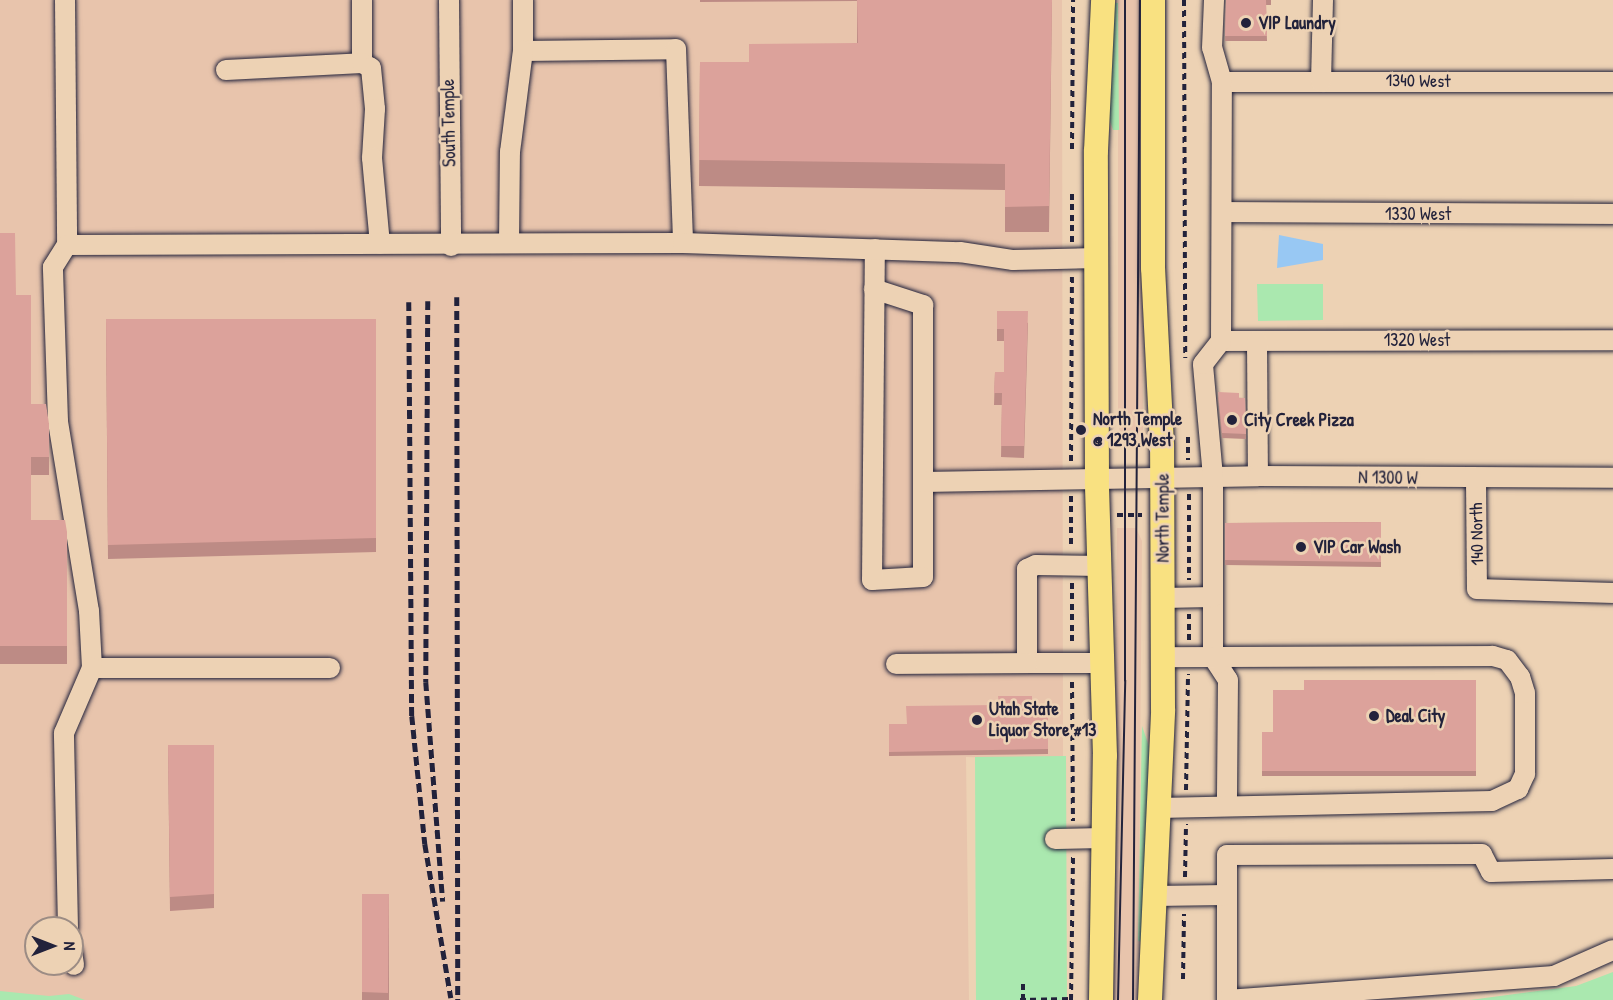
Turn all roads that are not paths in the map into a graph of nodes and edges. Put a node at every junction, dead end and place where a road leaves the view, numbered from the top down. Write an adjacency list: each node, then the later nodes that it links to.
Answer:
1 (65, 0): 19 (street)
2 (362, 0): 10 (street)
3 (449, 0): 21 (street, South Temple)
4 (523, 0): 9 (street)
5 (1103, 0): 23 (main road)
6 (1153, 0): 30 (main road, North Temple)
7 (1214, 0): 12 (street)
8 (1323, 0): 13 (street)
9 (524, 51): 17 (street); 18 (street)
10 (362, 63): 11 (street); 20 (street)
11 (226, 70)
12 (1222, 82): 13 (street, 1340 West); 15 (street)
13 (1321, 82): 14 (street, 1340 West)
14 (1613, 82)
15 (1224, 212): 16 (street, 1330 West); 26 (street)
16 (1613, 214)
17 (509, 243): 18 (street); 21 (street)
18 (683, 243): 22 (street)
19 (67, 244): 20 (street); 44 (street)
20 (380, 244): 21 (street)
21 (451, 246)
22 (875, 249): 23 (street); 24 (street)
23 (1098, 258): 33 (main road)
24 (874, 290): 34 (street); 34 (street)
25 (1613, 340): 27 (street, 1320 West)
26 (1221, 341): 27 (street, 1320 West); 29 (street)
27 (1257, 341): 28 (street)
28 (1258, 476): 29 (street, N 1300 W); 32 (street, N 1300 W)
29 (1213, 477): 30 (street, N 1300 W); 37 (street)
30 (1163, 478): 33 (street, N 1300 W); 38 (main road, North Temple)
31 (1613, 478): 32 (street, N 1300 W)
32 (1476, 479): 36 (street, 140 North)
33 (1097, 480): 34 (street, N 1300 W); 35 (main road)
34 (923, 482)
35 (1100, 566): 41 (street); 42 (main road)
36 (1613, 593)
37 (1213, 597): 38 (street); 40 (street)
38 (1163, 598): 39 (main road, North Temple)
39 (1163, 657): 40 (street); 47 (main road, North Temple)
40 (1213, 657): 46 (street); 46 (street)
41 (1027, 663): 42 (street); 43 (street)
42 (1102, 663): 48 (main road)
43 (896, 664)
44 (92, 668): 45 (street); 53 (street)
45 (330, 668)
46 (1227, 806): 47 (street)
47 (1158, 808): 52 (main road, North Temple)
48 (1105, 838): 49 (street); 55 (main road)
49 (1064, 839)
50 (1613, 869): 51 (street)
51 (1226, 895): 52 (street); 54 (street)
52 (1155, 896): 56 (main road, North Temple)
53 (68, 916)
54 (1613, 950)
55 (1101, 1000)
56 (1150, 1000)

